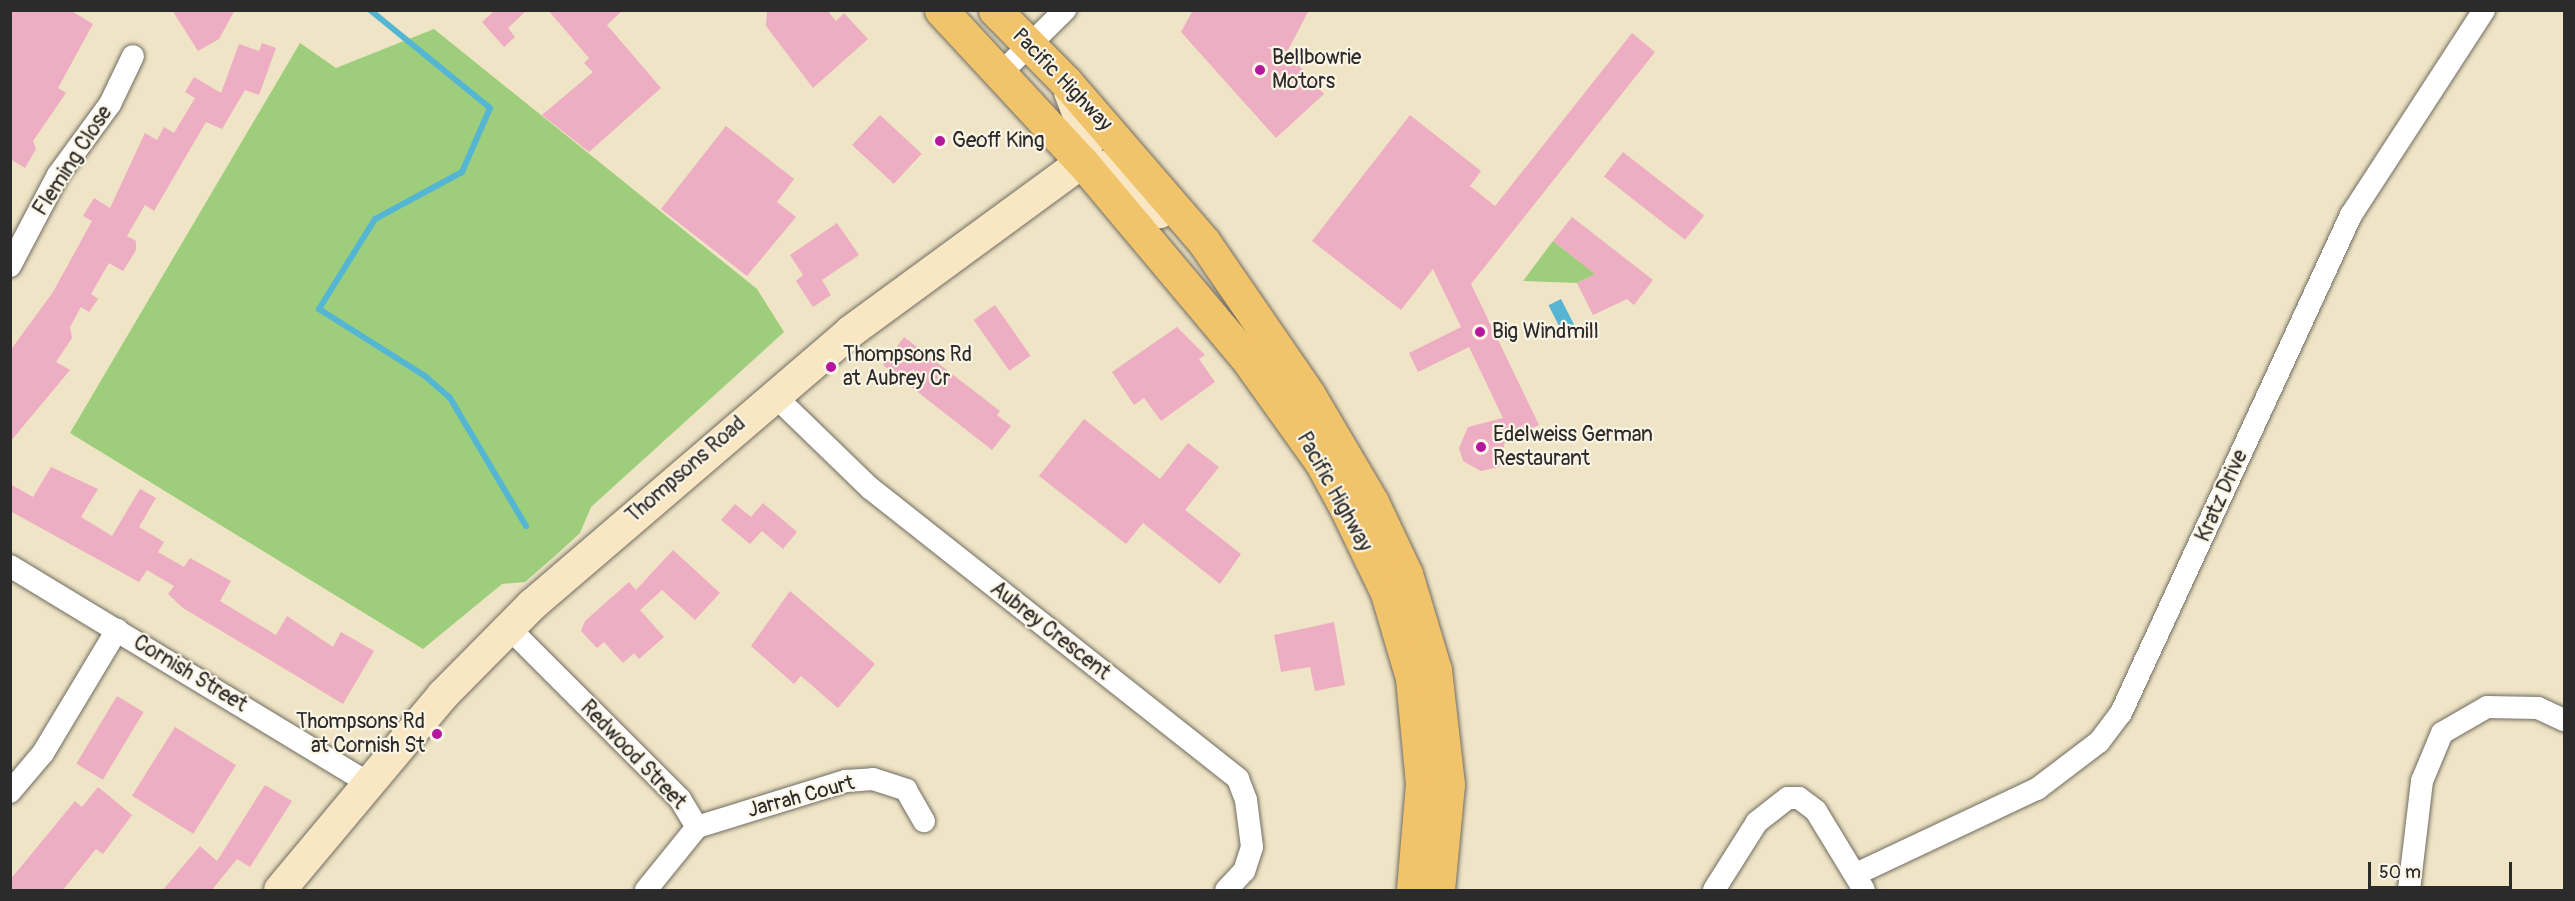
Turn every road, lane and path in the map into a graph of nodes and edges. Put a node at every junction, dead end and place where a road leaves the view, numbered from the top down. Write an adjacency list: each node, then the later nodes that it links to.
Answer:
1 (941, 10): 7 (highway, Pacific Highway)
2 (995, 10): 5 (highway, Pacific Highway)
3 (1065, 10): 5 (street)
4 (2484, 10): 21 (street, Kratz Drive)
5 (1030, 45): 7 (street); 8 (highway, Pacific Highway)
6 (134, 56): 11 (street, Fleming Close)
7 (999, 75): 9 (highway, Pacific Highway)
8 (1066, 82): 9 (street); 10 (highway, Pacific Highway)
9 (1082, 162): 10 (street, Pacific Highway); 12 (street, Thompsons Road); 25 (highway, Pacific Highway)
10 (1219, 263): 26 (highway, Pacific Highway)
11 (10, 266)
12 (776, 397): 14 (street, Thompsons Road); 24 (street, Aubrey Crescent)
13 (10, 566): 15 (street, Cornish Street)
14 (508, 628): 17 (street, Thompsons Road); 20 (street, Redwood Street)
15 (117, 630): 17 (street, Cornish Street); 18 (street)
16 (2565, 720): 28 (street)
17 (369, 783): 22 (street, Thompsons Road)
18 (10, 792)
19 (924, 821): 20 (street, Jarrah Court)
20 (697, 827): 23 (street, Redwood Street)
21 (1860, 883): 27 (street)
22 (280, 891)
23 (646, 891)
24 (1226, 891)
25 (1413, 891)
26 (1438, 891)
27 (1714, 891)
28 (2409, 891)

